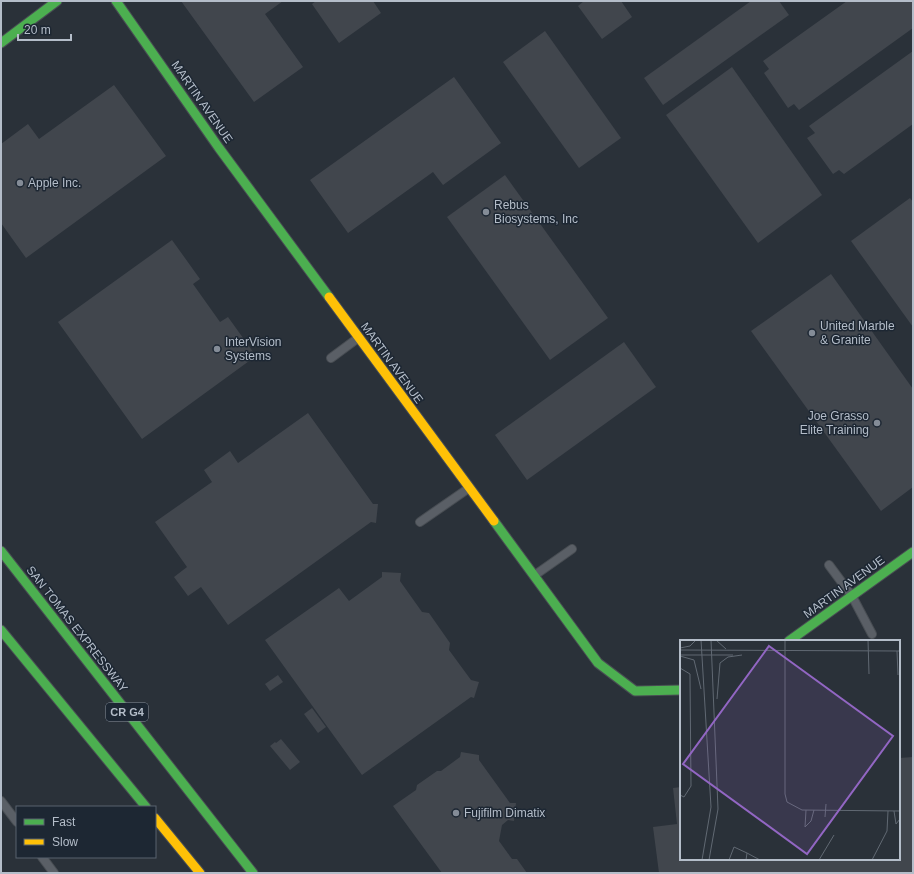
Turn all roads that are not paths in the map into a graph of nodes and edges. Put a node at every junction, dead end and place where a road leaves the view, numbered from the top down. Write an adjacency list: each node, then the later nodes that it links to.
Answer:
1 (57, 1): 3 (main road)
2 (116, 1): 4 (main road, MARTIN AVENUE)
3 (1, 43)
4 (359, 338): 5 (lane); 6 (main road, MARTIN AVENUE)
5 (331, 358)
6 (469, 488): 7 (lane); 12 (main road, MARTIN AVENUE)
7 (420, 522)
8 (572, 549): 12 (lane)
9 (1, 551): 25 (main road, SAN TOMAS EXPRESSWAY / CR G4)
10 (913, 552): 13 (main road, MARTIN AVENUE)
11 (829, 565): 13 (lane)
12 (534, 576): 17 (main road, MARTIN AVENUE)
13 (852, 596): 15 (lane); 16 (main road, MARTIN AVENUE)
14 (1, 630): 19 (main road)
15 (872, 634)
16 (795, 639)
17 (680, 690)
18 (1, 801): 21 (lane)
19 (145, 806)
20 (156, 819): 24 (main road)
21 (16, 821)
22 (43, 858): 23 (lane)
23 (54, 873)
24 (200, 873)
25 (253, 873)

